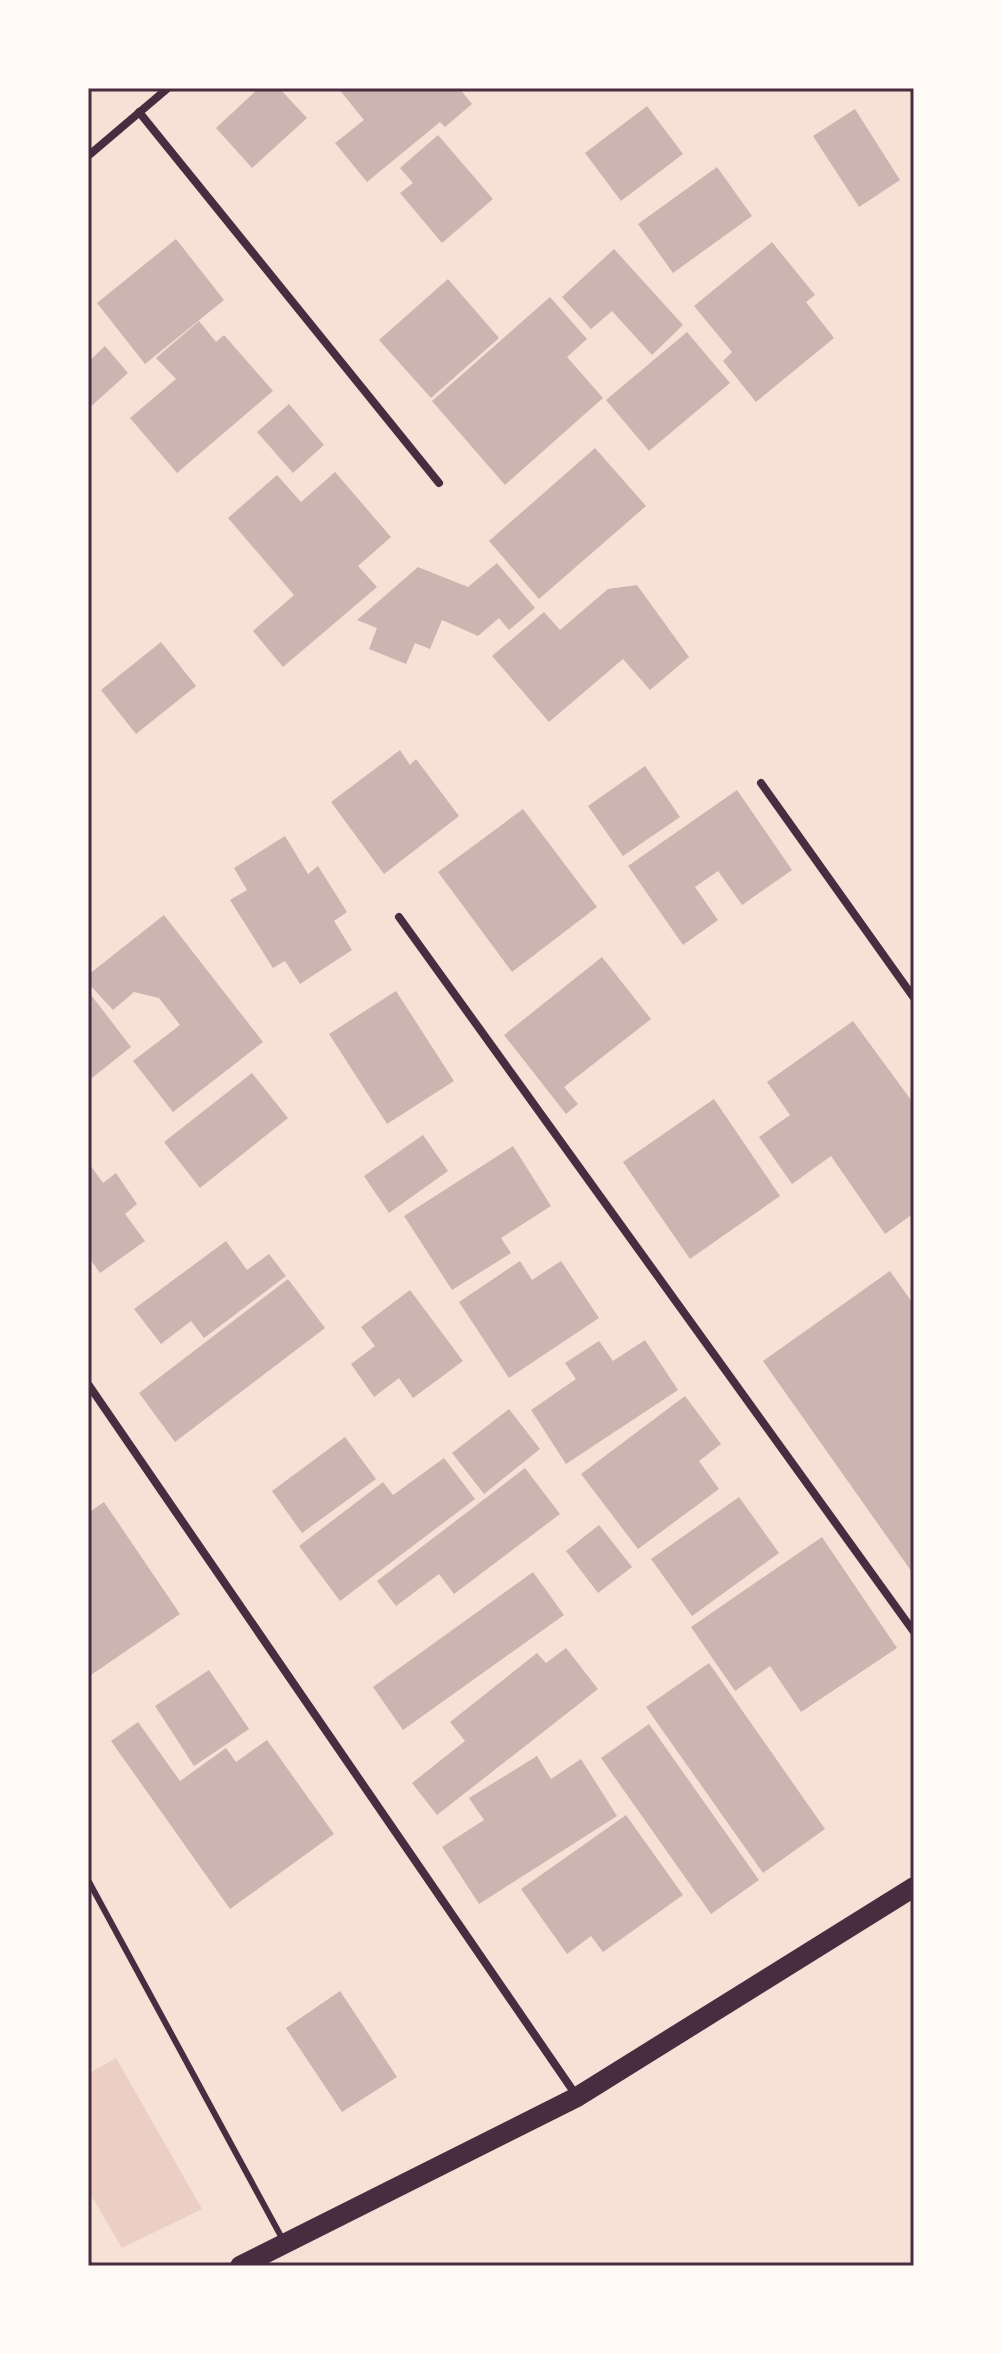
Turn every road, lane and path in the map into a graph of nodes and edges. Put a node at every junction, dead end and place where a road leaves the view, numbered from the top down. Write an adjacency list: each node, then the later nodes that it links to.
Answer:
1 (168, 88): 2 (street)
2 (139, 112): 3 (street); 4 (street)
3 (88, 156)
4 (439, 483)
5 (761, 783): 7 (street)
6 (399, 917): 9 (street)
7 (914, 998)
8 (88, 1384): 12 (street)
9 (914, 1632)
10 (88, 1880): 13 (lane)
11 (914, 1887): 12 (main road)
12 (577, 2097): 13 (main road)
13 (285, 2243): 14 (main road)
14 (240, 2266)

